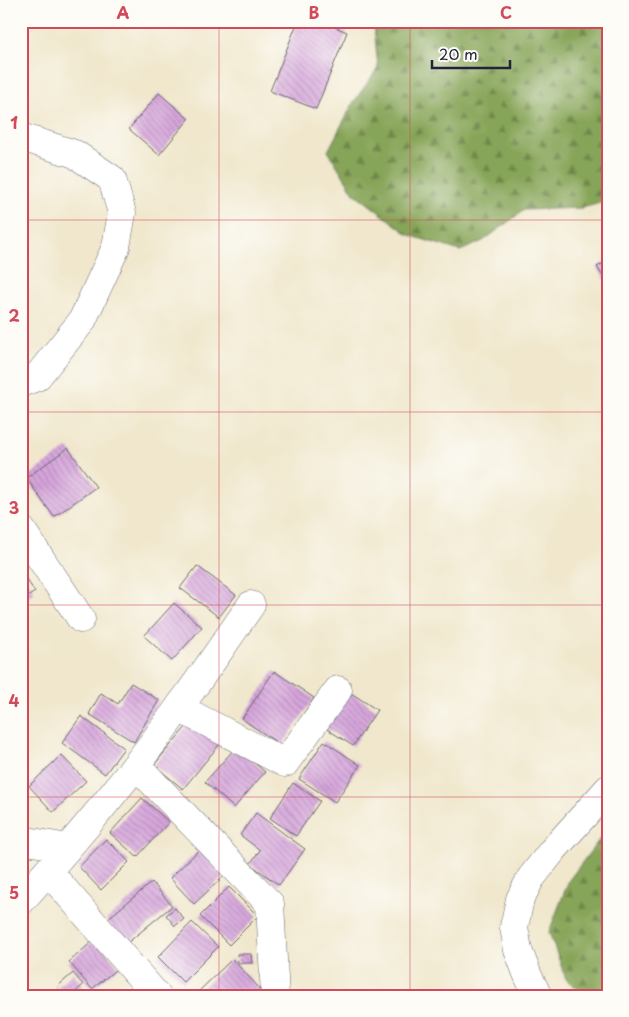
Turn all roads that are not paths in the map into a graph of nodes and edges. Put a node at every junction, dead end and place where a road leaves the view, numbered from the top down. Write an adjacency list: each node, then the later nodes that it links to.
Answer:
1 (21, 137): 2 (street)
2 (21, 383)
3 (21, 529): 5 (street)
4 (251, 605): 7 (street)
5 (81, 619)
6 (338, 690): 7 (street)
7 (179, 708): 8 (street)
8 (136, 765): 11 (street); 15 (street)
9 (608, 789): 16 (street)
10 (21, 840): 11 (street)
11 (68, 848): 12 (street)
12 (48, 871): 13 (street); 14 (street)
13 (21, 901)
14 (157, 996)
15 (275, 996)
16 (538, 996)

